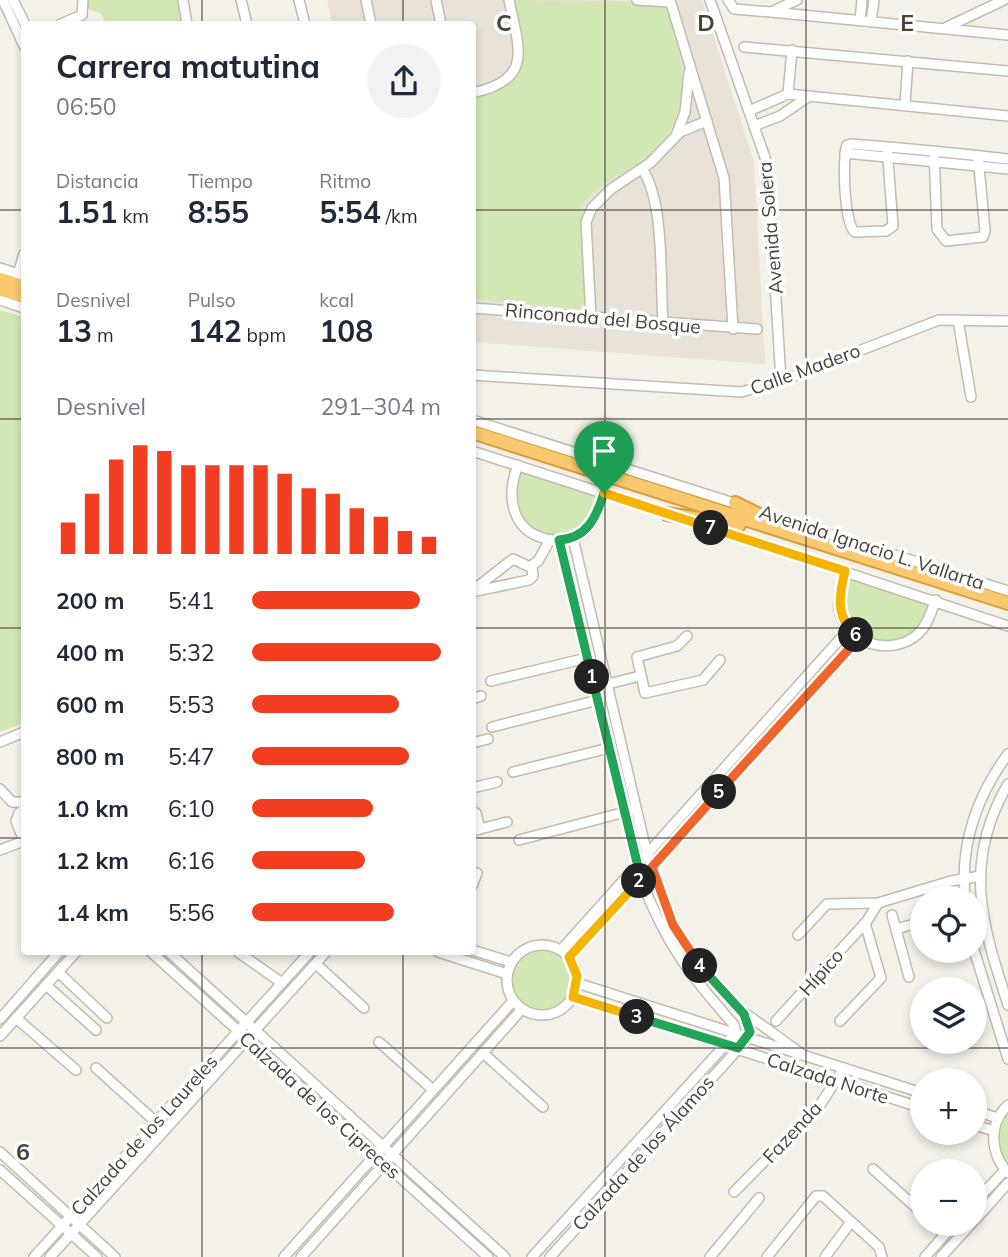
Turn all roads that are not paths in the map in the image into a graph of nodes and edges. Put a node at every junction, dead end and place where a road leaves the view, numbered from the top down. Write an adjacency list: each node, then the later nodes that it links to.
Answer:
1 (3, 0): 33 (street)
2 (13, 0): 21 (street)
3 (83, 0): 22 (street)
4 (183, 0): 23 (street)
5 (242, 0): 24 (street)
6 (299, 0): 25 (street)
7 (366, 0): 26 (street)
8 (436, 0): 27 (street)
9 (509, 0): 39 (street)
10 (637, 0): 17 (street)
11 (710, 0): 43 (street, Avenida Solera)
12 (728, 0): 18 (street)
13 (800, 0): 18 (street); 19 (street)
14 (862, 0): 28 (street)
15 (874, 0): 29 (street)
16 (1004, 0): 20 (street)
17 (670, 1): 37 (street)
18 (771, 12): 19 (street)
19 (803, 15): 28 (street)
20 (974, 15): 30 (street); 31 (street)
21 (23, 21)
22 (79, 21)
23 (186, 21)
24 (246, 21)
25 (303, 21)
26 (370, 21)
27 (440, 21)
28 (860, 21): 29 (street)
29 (871, 22): 30 (street)
30 (942, 29): 31 (street)
31 (978, 33): 32 (street)
32 (1008, 35)
33 (21, 36)
34 (744, 47): 35 (street)
35 (792, 50): 36 (street); 40 (street)
36 (908, 61): 38 (street); 42 (street)
37 (689, 62): 45 (street); 47 (street)
38 (1008, 71)
39 (476, 92)
40 (788, 94): 41 (street); 43 (street)
41 (808, 97): 42 (street); 46 (street)
42 (905, 104): 44 (street)
43 (749, 111): 46 (street, Avenida Solera)
44 (1008, 116)
45 (707, 121): 47 (street); 68 (street)
46 (754, 126): 71 (street, Avenida Solera)
47 (676, 135): 53 (street)
48 (888, 151): 48 (street); 49 (street)
49 (934, 156): 50 (street); 52 (street); 52 (street)
50 (978, 156): 51 (street); 52 (street)
51 (1008, 159)
52 (979, 166): 54 (street)
53 (642, 169): 64 (street); 67 (street)
54 (1008, 169)
55 (0, 268): 56 (street)
56 (21, 275)
57 (0, 279): 58 (highway)
58 (21, 286)
59 (0, 289): 60 (highway)
60 (21, 296)
61 (0, 300): 62 (street)
62 (21, 307)
63 (476, 308): 64 (street, Rinconada del Bosque)
64 (591, 317): 67 (street, Rinconada del Bosque)
65 (958, 320): 66 (street, Calle Madero); 71 (street, Calle Madero); 72 (street)
66 (1008, 321)
67 (663, 323): 68 (street, Rinconada del Bosque)
68 (733, 329): 69 (street, Rinconada del Bosque)
69 (757, 329)
70 (476, 375): 71 (street, Calle Madero)
71 (781, 380)
72 (971, 397)
73 (476, 421): 79 (street, Avenida Ignacio L. Vallarta)
74 (476, 433): 84 (highway, Avenida Ignacio L. Vallarta)
75 (476, 440): 81 (highway, Avenida Ignacio L. Vallarta)
76 (476, 452): 77 (street)
77 (518, 465): 78 (street); 83 (street)
78 (604, 493): 80 (street); 82 (street)
79 (735, 503): 84 (highway); 89 (street, Avenida Ignacio L. Vallarta)
80 (667, 514): 81 (highway); 86 (street)
81 (739, 525): 92 (highway, Avenida Ignacio L. Vallarta)
82 (573, 538): 83 (street); 101 (street)
83 (554, 540): 85 (street); 97 (street)
84 (816, 542): 91 (highway, Avenida Ignacio L. Vallarta)
85 (531, 566): 87 (street); 88 (street)
86 (845, 571): 90 (street); 94 (street)
87 (476, 588)
88 (476, 590)
89 (1008, 591)
90 (936, 600): 93 (street); 96 (street)
91 (1008, 603)
92 (1008, 611)
93 (1008, 626)
94 (849, 629): 96 (street); 109 (street)
95 (687, 636): 99 (street)
96 (859, 638): 111 (street)
97 (587, 658): 100 (street); 102 (street)
98 (720, 660): 99 (street)
99 (640, 676): 101 (street)
100 (491, 681)
101 (607, 684): 102 (street); 121 (street)
102 (594, 687): 103 (street)
103 (598, 701): 104 (street); 110 (street)
104 (492, 727)
105 (21, 733): 107 (street)
106 (488, 739): 108 (street)
107 (0, 742)
108 (476, 742)
109 (746, 746): 111 (street); 130 (street)
110 (609, 748): 113 (street); 123 (street)
111 (754, 753): 132 (street)
112 (1008, 754): 118 (street)
113 (513, 772)
114 (496, 782): 116 (street)
115 (1008, 784): 119 (street)
116 (476, 787)
117 (0, 789): 120 (street)
118 (983, 794): 119 (street); 134 (street)
119 (998, 802): 133 (street)
120 (21, 803)
121 (636, 808): 123 (street); 130 (street)
122 (21, 811): 126 (street)
123 (625, 812): 127 (street); 131 (street)
124 (507, 822): 125 (street)
125 (476, 830)
126 (21, 834)
127 (519, 840)
128 (21, 842): 129 (street)
129 (0, 850)
130 (648, 855): 131 (street); 132 (street)
131 (638, 866): 135 (street); 143 (street)
132 (652, 867): 135 (street); 172 (street)
133 (981, 876): 134 (street); 168 (street)
134 (964, 878): 136 (street); 137 (street)
135 (641, 879): 153 (street); 182 (street)
136 (964, 886)
137 (878, 903): 139 (street, Hípico); 142 (street)
138 (892, 915): 141 (street)
139 (865, 923): 176 (street, Hípico); 177 (street, Hípico)
140 (910, 925): 141 (street)
141 (896, 929): 160 (street)
142 (798, 935)
143 (561, 950): 153 (street); 154 (street)
144 (476, 951): 154 (street)
145 (56, 955): 166 (street)
146 (73, 955): 157 (street)
147 (154, 955): 181 (street, Calzada de los Cipreces)
148 (172, 955): 178 (street, Calzada de los Cipreces)
149 (241, 955): 162 (street)
150 (307, 955): 158 (street, Calzada de los Laureles)
151 (324, 955): 156 (street, Calzada de los Laureles)
152 (447, 955): 159 (street)
153 (569, 957): 163 (street)
154 (511, 962): 159 (street)
155 (978, 963): 191 (street)
156 (316, 964): 161 (street, Calzada de los Laureles); 170 (street)
157 (58, 972): 164 (street); 175 (street)
158 (293, 972): 161 (street); 162 (street, Calzada de los Laureles)
159 (507, 974): 167 (street)
160 (909, 977)
161 (301, 979): 180 (street, Calzada de los Laureles)
162 (282, 983): 178 (street, Calzada de los Laureles)
163 (577, 983): 165 (street); 182 (street, Calzada Norte)
164 (46, 985): 169 (street); 179 (street)
165 (573, 997): 171 (street); 187 (street, Calzada Norte)
166 (18, 998): 169 (street); 173 (street)
167 (513, 1000): 171 (street); 197 (street)
168 (1008, 1005)
169 (27, 1006): 174 (street)
170 (363, 1008)
171 (522, 1009): 189 (street)
172 (744, 1014): 184 (street); 190 (street)
173 (1, 1016)
174 (16, 1018): 183 (street); 194 (street)
175 (107, 1018)
176 (776, 1021)
177 (840, 1021)
178 (247, 1022): 180 (street, Calzada de los Cipreces); 181 (street, Calzada de los Laureles)
179 (96, 1030)
180 (255, 1030): 185 (street, Calzada de los Laureles); 206 (street, Calzada de los Cipreces)
181 (238, 1031): 185 (street, Calzada de los Cipreces); 203 (street, Calzada de los Laureles)
182 (736, 1033): 184 (street, Calzada Norte); 187 (street, Calzada de los Álamos)
183 (0, 1036)
184 (748, 1037): 188 (street, Calzada de los Álamos); 190 (street, Calzada Norte)
185 (247, 1039): 209 (street, Calzada de los Cipreces); 211 (street, Calzada de los Laureles)
186 (379, 1042): 197 (street)
187 (726, 1044): 188 (street, Calzada Norte); 212 (street, Calzada de los Álamos)
188 (738, 1048): 195 (street, Calzada Norte); 214 (street, Calzada de los Álamos)
189 (483, 1053): 200 (street); 210 (street)
190 (803, 1055): 193 (street, Calzada Norte)
191 (1008, 1059)
192 (96, 1068): 203 (street)
193 (844, 1068): 195 (street, Fazenda); 196 (street, Calzada Norte)
194 (76, 1070)
195 (834, 1080): 198 (street, Calzada Norte); 220 (street, Fazenda)
196 (910, 1089)
197 (433, 1090): 206 (street)
198 (910, 1104)
199 (1008, 1105): 202 (street)
200 (543, 1107)
201 (987, 1115): 202 (street)
202 (998, 1118): 205 (street)
203 (156, 1122): 208 (street, Calzada de los Laureles)
204 (987, 1129): 205 (street)
205 (994, 1131): 217 (street)
206 (383, 1146): 209 (street); 210 (street, Calzada de los Cipreces)
207 (0, 1152): 224 (street)
208 (129, 1152): 211 (street); 224 (street, Calzada de los Laureles)
209 (375, 1155): 213 (street, Calzada de los Cipreces); 235 (street)
210 (392, 1155): 213 (street); 238 (street, Calzada de los Cipreces)
211 (138, 1159): 226 (street, Calzada de los Laureles)
212 (620, 1161): 214 (street); 239 (street, Calzada de los Álamos)
213 (384, 1164): 236 (street); 237 (street, Calzada de los Cipreces)
214 (630, 1168): 240 (street, Calzada de los Álamos)
215 (873, 1169): 222 (street)
216 (0, 1170): 227 (street)
217 (1006, 1171): 219 (street)
218 (1008, 1183): 223 (street)
219 (987, 1190)
220 (734, 1192)
221 (759, 1198): 241 (street)
222 (910, 1202)
223 (987, 1203)
224 (71, 1216): 226 (street); 227 (street, Calzada de los Laureles)
225 (851, 1222): 242 (street); 243 (street); 244 (street)
226 (79, 1224): 228 (street, Calzada de los Laureles); 234 (street)
227 (62, 1226): 228 (street); 231 (street, Calzada de los Laureles)
228 (71, 1234): 232 (street, Calzada de los Laureles); 233 (street)
229 (944, 1236): 245 (street)
230 (956, 1236): 246 (street)
231 (34, 1257)
232 (50, 1257)
233 (97, 1257)
234 (115, 1257)
235 (284, 1257)
236 (301, 1257)
237 (488, 1257)
238 (505, 1257)
239 (532, 1257)
240 (550, 1257)
241 (710, 1257)
242 (767, 1257)
243 (825, 1257)
244 (882, 1257)
245 (925, 1257)
246 (941, 1257)

